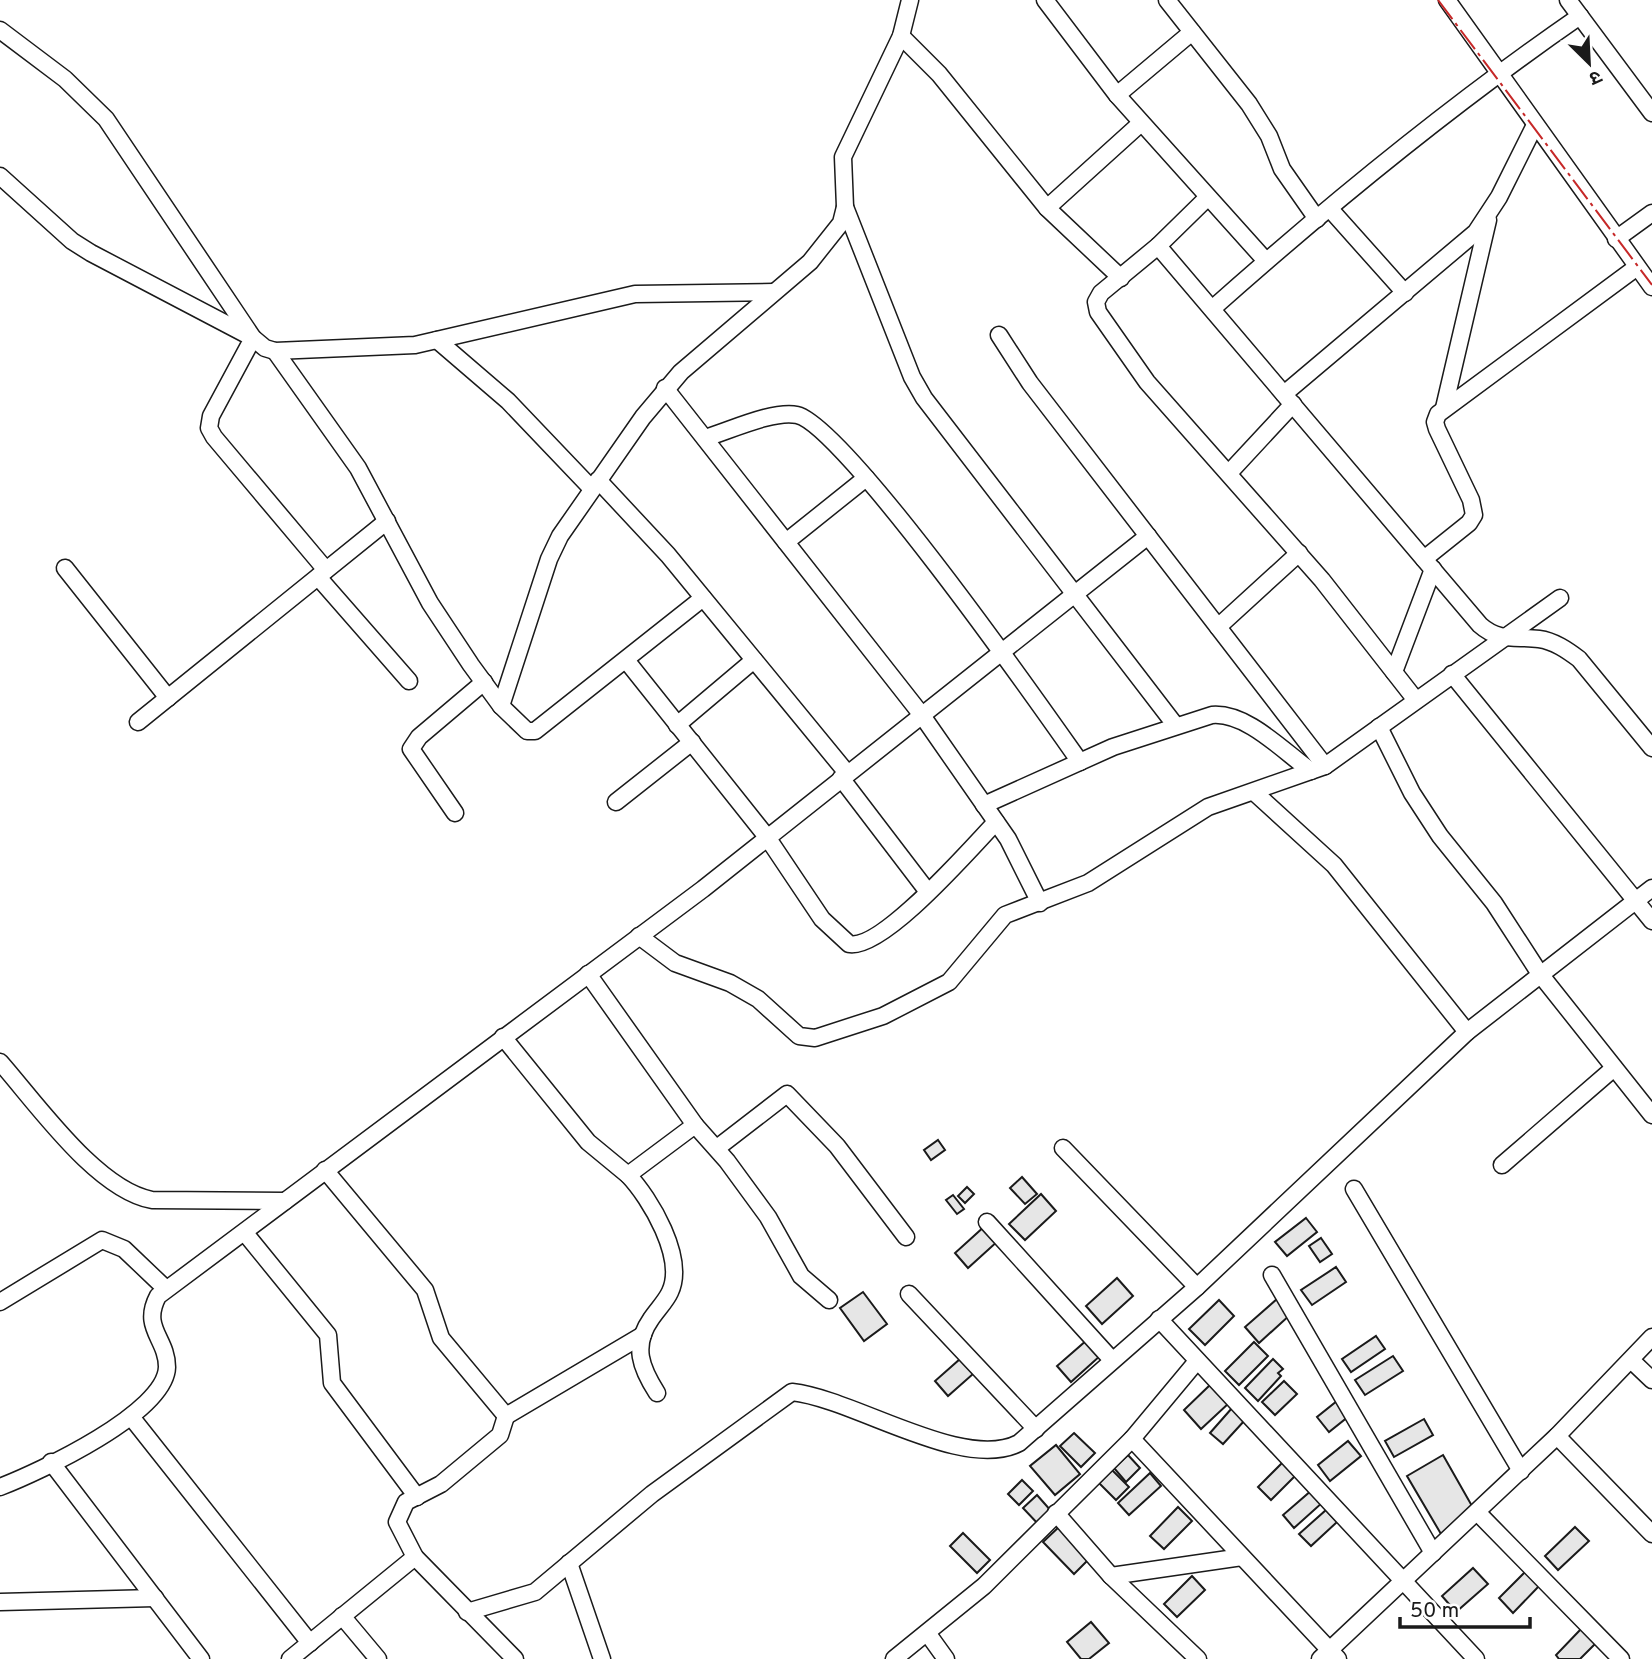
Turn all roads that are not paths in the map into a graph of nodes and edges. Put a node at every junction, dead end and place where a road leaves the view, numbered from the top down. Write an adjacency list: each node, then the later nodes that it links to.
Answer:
1 (910, 0): 9 (street)
2 (1045, 0): 13 (street)
3 (1167, 0): 8 (street)
4 (1447, 0): 10 (street)
5 (1568, 0): 6 (street)
6 (1580, 16): 10 (street); 12 (street)
7 (0, 30): 34 (street)
8 (1192, 32): 13 (street); 23 (street)
9 (901, 36): 19 (street); 20 (street)
10 (1498, 72): 16 (street); 23 (street)
11 (1652, 84): 12 (street)
12 (1638, 94): 14 (street)
13 (1117, 95): 15 (street)
14 (1652, 113)
15 (1141, 122): 18 (street); 20 (street)
16 (1535, 124): 21 (street); 24 (street)
17 (0, 176): 34 (street)
18 (1208, 197): 25 (street); 26 (street)
19 (845, 207): 30 (street); 51 (street)
20 (1047, 208): 28 (street)
21 (1490, 213): 31 (street); 39 (street)
22 (1652, 213): 24 (street)
23 (1324, 214): 26 (street); 31 (street)
24 (1616, 239): 27 (street)
25 (1158, 246): 28 (street); 32 (street)
26 (1266, 261): 32 (street)
27 (1637, 267): 29 (street); 39 (street)
28 (1121, 278): 41 (street)
29 (1652, 287)
30 (774, 292): 35 (street); 37 (street)
31 (1405, 293): 38 (street)
32 (1212, 309): 38 (street)
33 (999, 335): 45 (street)
34 (254, 338): 36 (street); 50 (street)
35 (437, 340): 36 (street); 43 (street)
36 (275, 351): 44 (street)
37 (665, 388): 40 (street); 43 (street)
38 (1289, 399): 41 (street); 48 (street)
39 (1444, 408): 48 (street)
40 (705, 438): 42 (street); 46 (street)
41 (1228, 473): 47 (street)
42 (866, 478): 46 (street); 56 (street)
43 (595, 485): 52 (street); 65 (street)
44 (387, 521): 50 (street); 62 (street)
45 (1148, 536): 51 (street); 54 (street)
46 (786, 542): 66 (street)
47 (1299, 553): 54 (street); 59 (street)
48 (1428, 564): 55 (street); 59 (street)
49 (65, 568): 63 (street)
50 (322, 573): 61 (street); 63 (street)
51 (1076, 592): 56 (street); 69 (street)
52 (703, 598): 57 (street); 58 (street)
53 (1560, 598): 55 (street)
54 (1218, 626): 74 (street)
55 (1503, 638): 60 (street); 72 (street)
56 (1001, 650): 66 (street); 73 (street)
57 (626, 660): 65 (street); 68 (street)
58 (754, 660): 68 (street); 75 (street)
59 (1394, 672): 64 (street)
60 (1452, 674): 64 (street); 84 (street)
61 (410, 681)
62 (484, 682): 65 (street); 79 (street)
63 (168, 698): 67 (street)
64 (1415, 699): 70 (street)
65 (500, 706)
66 (921, 714): 75 (street); 78 (street)
67 (138, 722)
68 (677, 724): 71 (street)
69 (1176, 726): 73 (street); 74 (street)
70 (1379, 727): 74 (street); 89 (street)
71 (692, 742): 77 (street); 81 (street)
72 (1652, 748)
73 (1080, 762): 78 (street)
74 (1318, 769): 76 (street)
75 (844, 776): 81 (street); 83 (street)
76 (1254, 792): 85 (street); 90 (street)
77 (616, 802)
78 (985, 805): 80 (street)
79 (455, 813)
80 (996, 822): 83 (street); 85 (street)
81 (767, 837): 83 (street); 87 (street)
82 (1652, 888): 84 (street)
83 (929, 892)
84 (1636, 901): 86 (street); 89 (street)
85 (1040, 903): 87 (street)
86 (1652, 921)
87 (639, 936): 88 (street)
88 (588, 974): 91 (street); 95 (street)
89 (1540, 974): 90 (street); 93 (street)
90 (1467, 1032): 107 (street)
91 (503, 1037): 99 (street); 100 (street)
92 (0, 1062): 102 (street)
93 (1615, 1068): 94 (street); 98 (street)
94 (1652, 1115)
95 (695, 1125): 97 (street); 100 (street)
96 (1063, 1147): 107 (street)
97 (717, 1148): 105 (street); 110 (street)
98 (1502, 1165)
99 (325, 1170): 102 (street); 120 (street)
100 (628, 1175): 113 (street)
101 (1354, 1189): 126 (street)
102 (285, 1201): 104 (street)
103 (988, 1222): 115 (street)
104 (245, 1233): 108 (street); 128 (street)
105 (906, 1237)
106 (1272, 1275): 132 (street)
107 (1197, 1287): 112 (street)
108 (166, 1289): 111 (street); 121 (street)
109 (909, 1294): 122 (street)
110 (829, 1300)
111 (0, 1302)
112 (1159, 1319): 115 (street); 117 (street)
113 (643, 1335): 119 (street); 120 (street)
114 (1652, 1338): 116 (street)
115 (1112, 1360): 122 (street)
116 (1631, 1360): 118 (street); 123 (street)
117 (1197, 1361): 124 (street); 137 (street)
118 (1652, 1380)
119 (657, 1393)
120 (506, 1416): 128 (street)
121 (132, 1418): 125 (street); 143 (street)
122 (1036, 1429): 135 (street)
123 (1558, 1436): 126 (street); 131 (street)
124 (1132, 1439): 130 (street); 134 (street)
125 (51, 1462): 127 (street); 138 (street)
126 (1521, 1471): 129 (street)
127 (0, 1487)
128 (417, 1497): 133 (street)
129 (1478, 1511): 132 (street); 154 (street)
130 (1056, 1513): 136 (street); 142 (street)
131 (1652, 1534)
132 (1433, 1553): 137 (street)
133 (415, 1557): 140 (street); 141 (street)
134 (1242, 1557): 136 (street); 144 (street)
135 (569, 1563): 140 (street); 149 (street)
136 (1111, 1576): 152 (street)
137 (1402, 1582): 144 (street); 153 (street)
138 (155, 1598): 139 (street); 145 (street)
139 (0, 1602)
140 (467, 1612): 148 (street)
141 (342, 1616): 143 (street); 147 (street)
142 (928, 1634): 150 (street); 151 (street)
143 (310, 1643): 146 (street)
144 (1330, 1656)
145 (201, 1659)
146 (290, 1659)
147 (378, 1659)
148 (515, 1659)
149 (602, 1659)
150 (894, 1659)
151 (946, 1659)
152 (1198, 1659)
153 (1476, 1659)
154 (1621, 1659)

